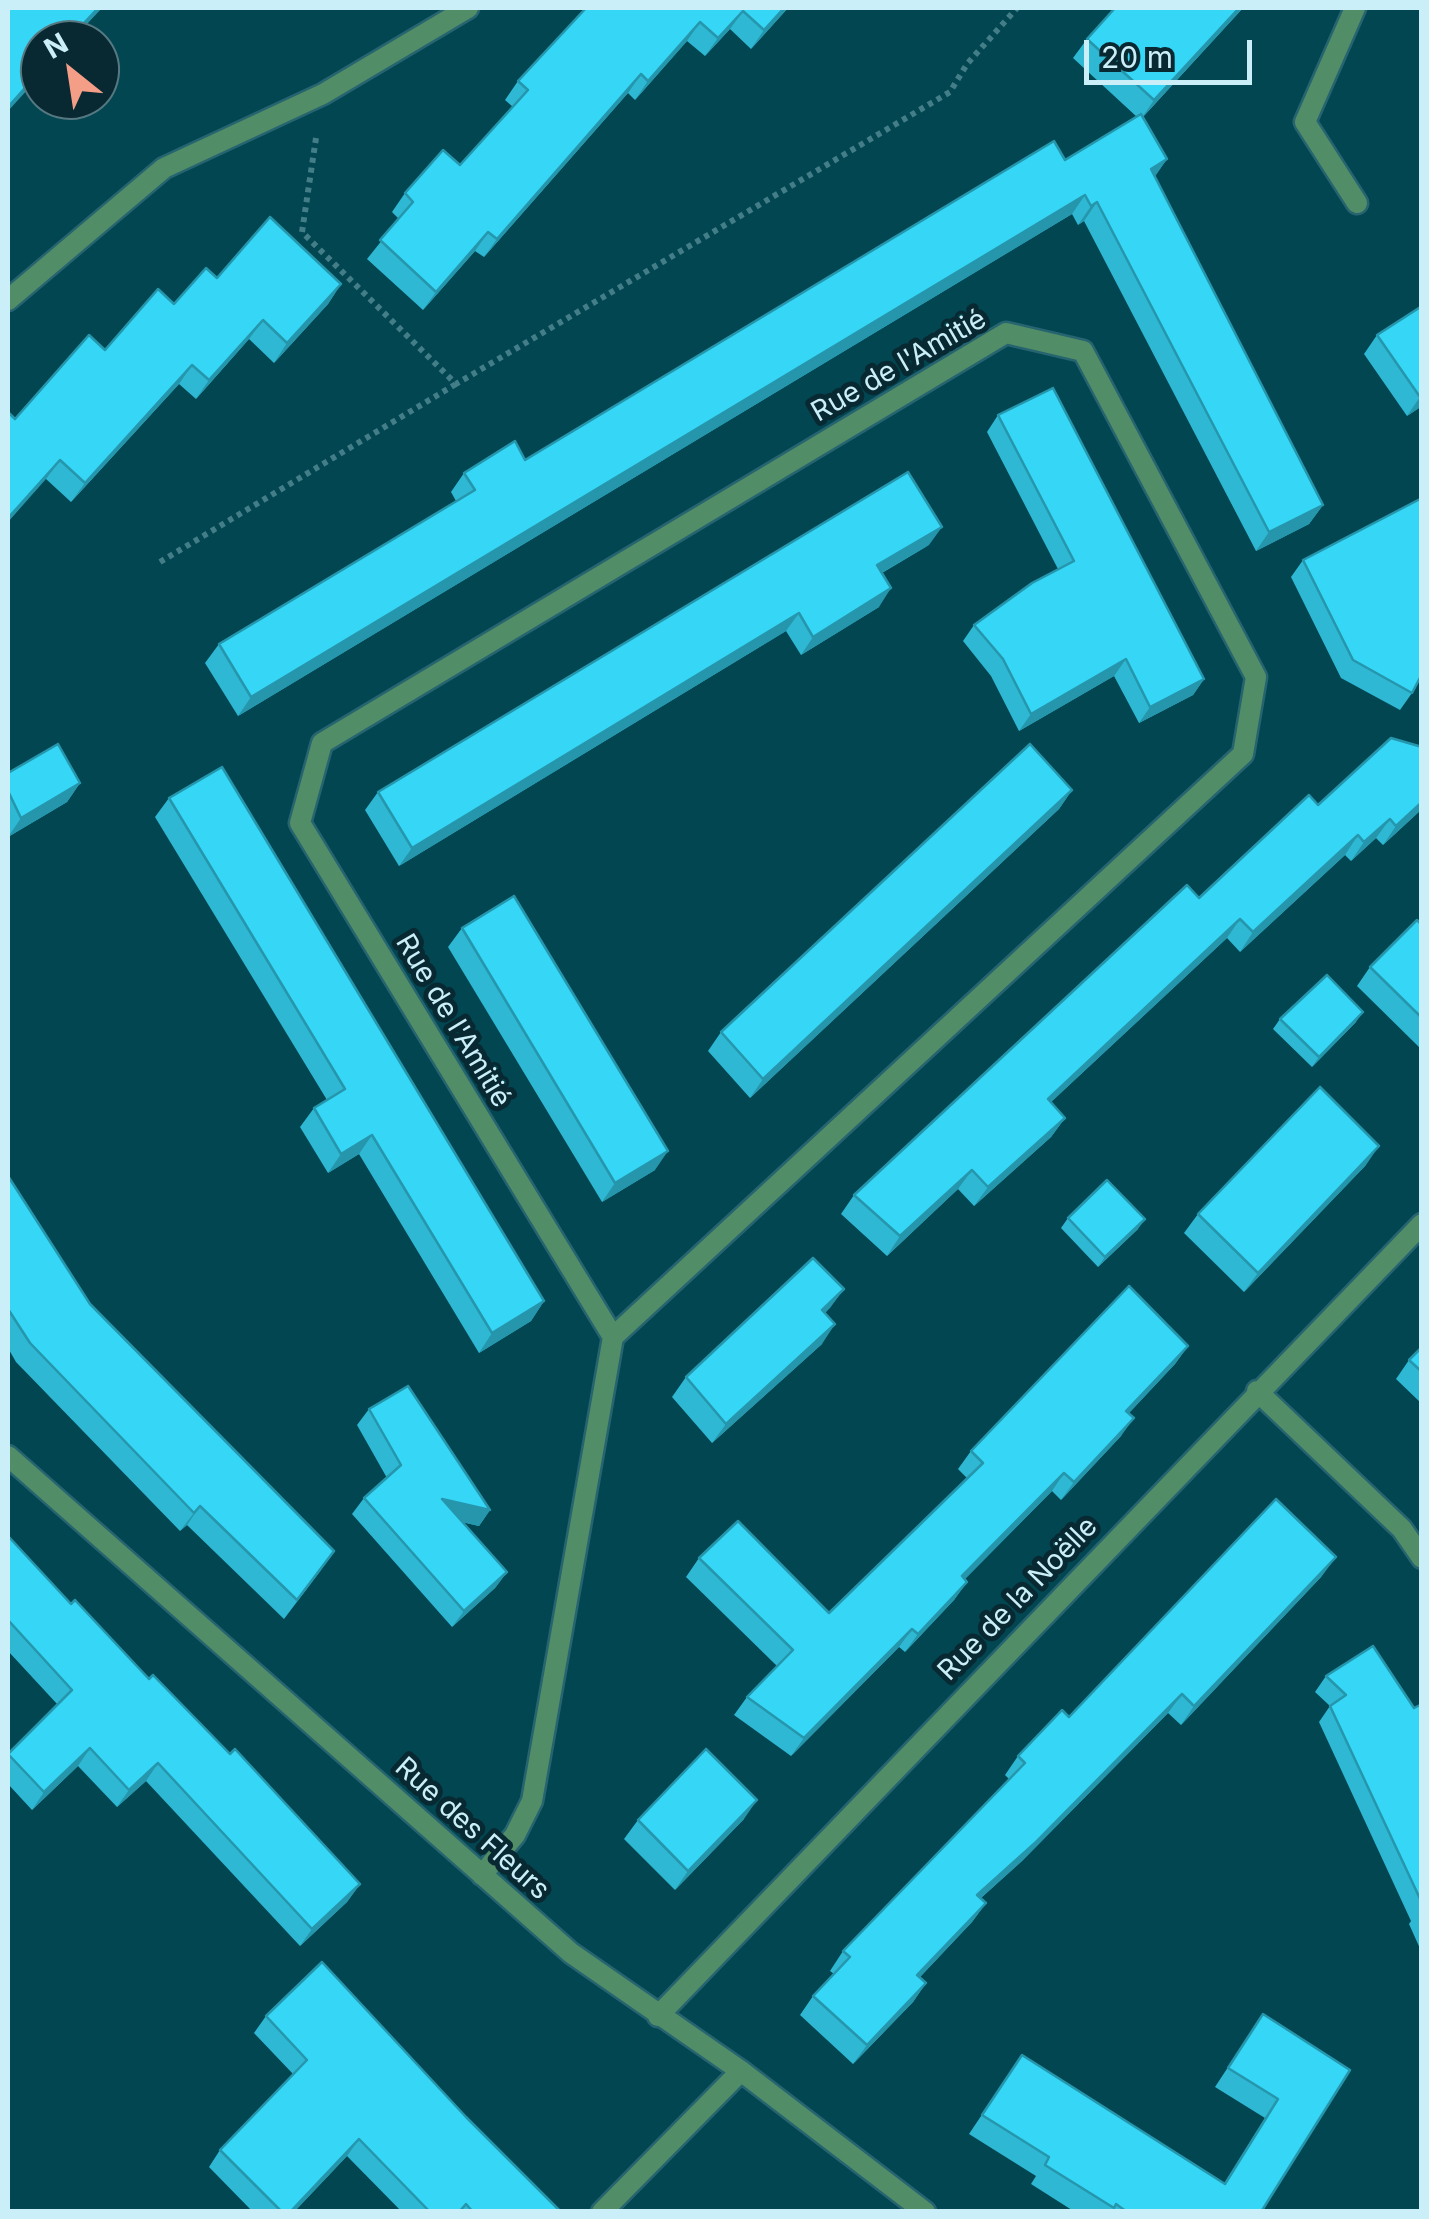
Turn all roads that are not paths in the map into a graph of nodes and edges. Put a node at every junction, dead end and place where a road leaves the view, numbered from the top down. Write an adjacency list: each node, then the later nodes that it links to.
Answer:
1 (468, 8): 4 (street)
2 (1355, 8): 3 (street)
3 (1357, 203)
4 (8, 300)
5 (1422, 1224): 7 (street, Rue de la Noëlle)
6 (613, 1337): 6 (street, Rue de l'Amitié); 10 (street)
7 (1257, 1391): 9 (street); 11 (street, Rue de la Noëlle)
8 (8, 1456): 10 (street, Rue des Fleurs)
9 (1422, 1558)
10 (482, 1874): 11 (street, Rue des Fleurs)
11 (658, 2016): 12 (street, Rue des Fleurs)
12 (741, 2071): 13 (street); 14 (street, Rue des Fleurs)
13 (602, 2212)
14 (925, 2212)

